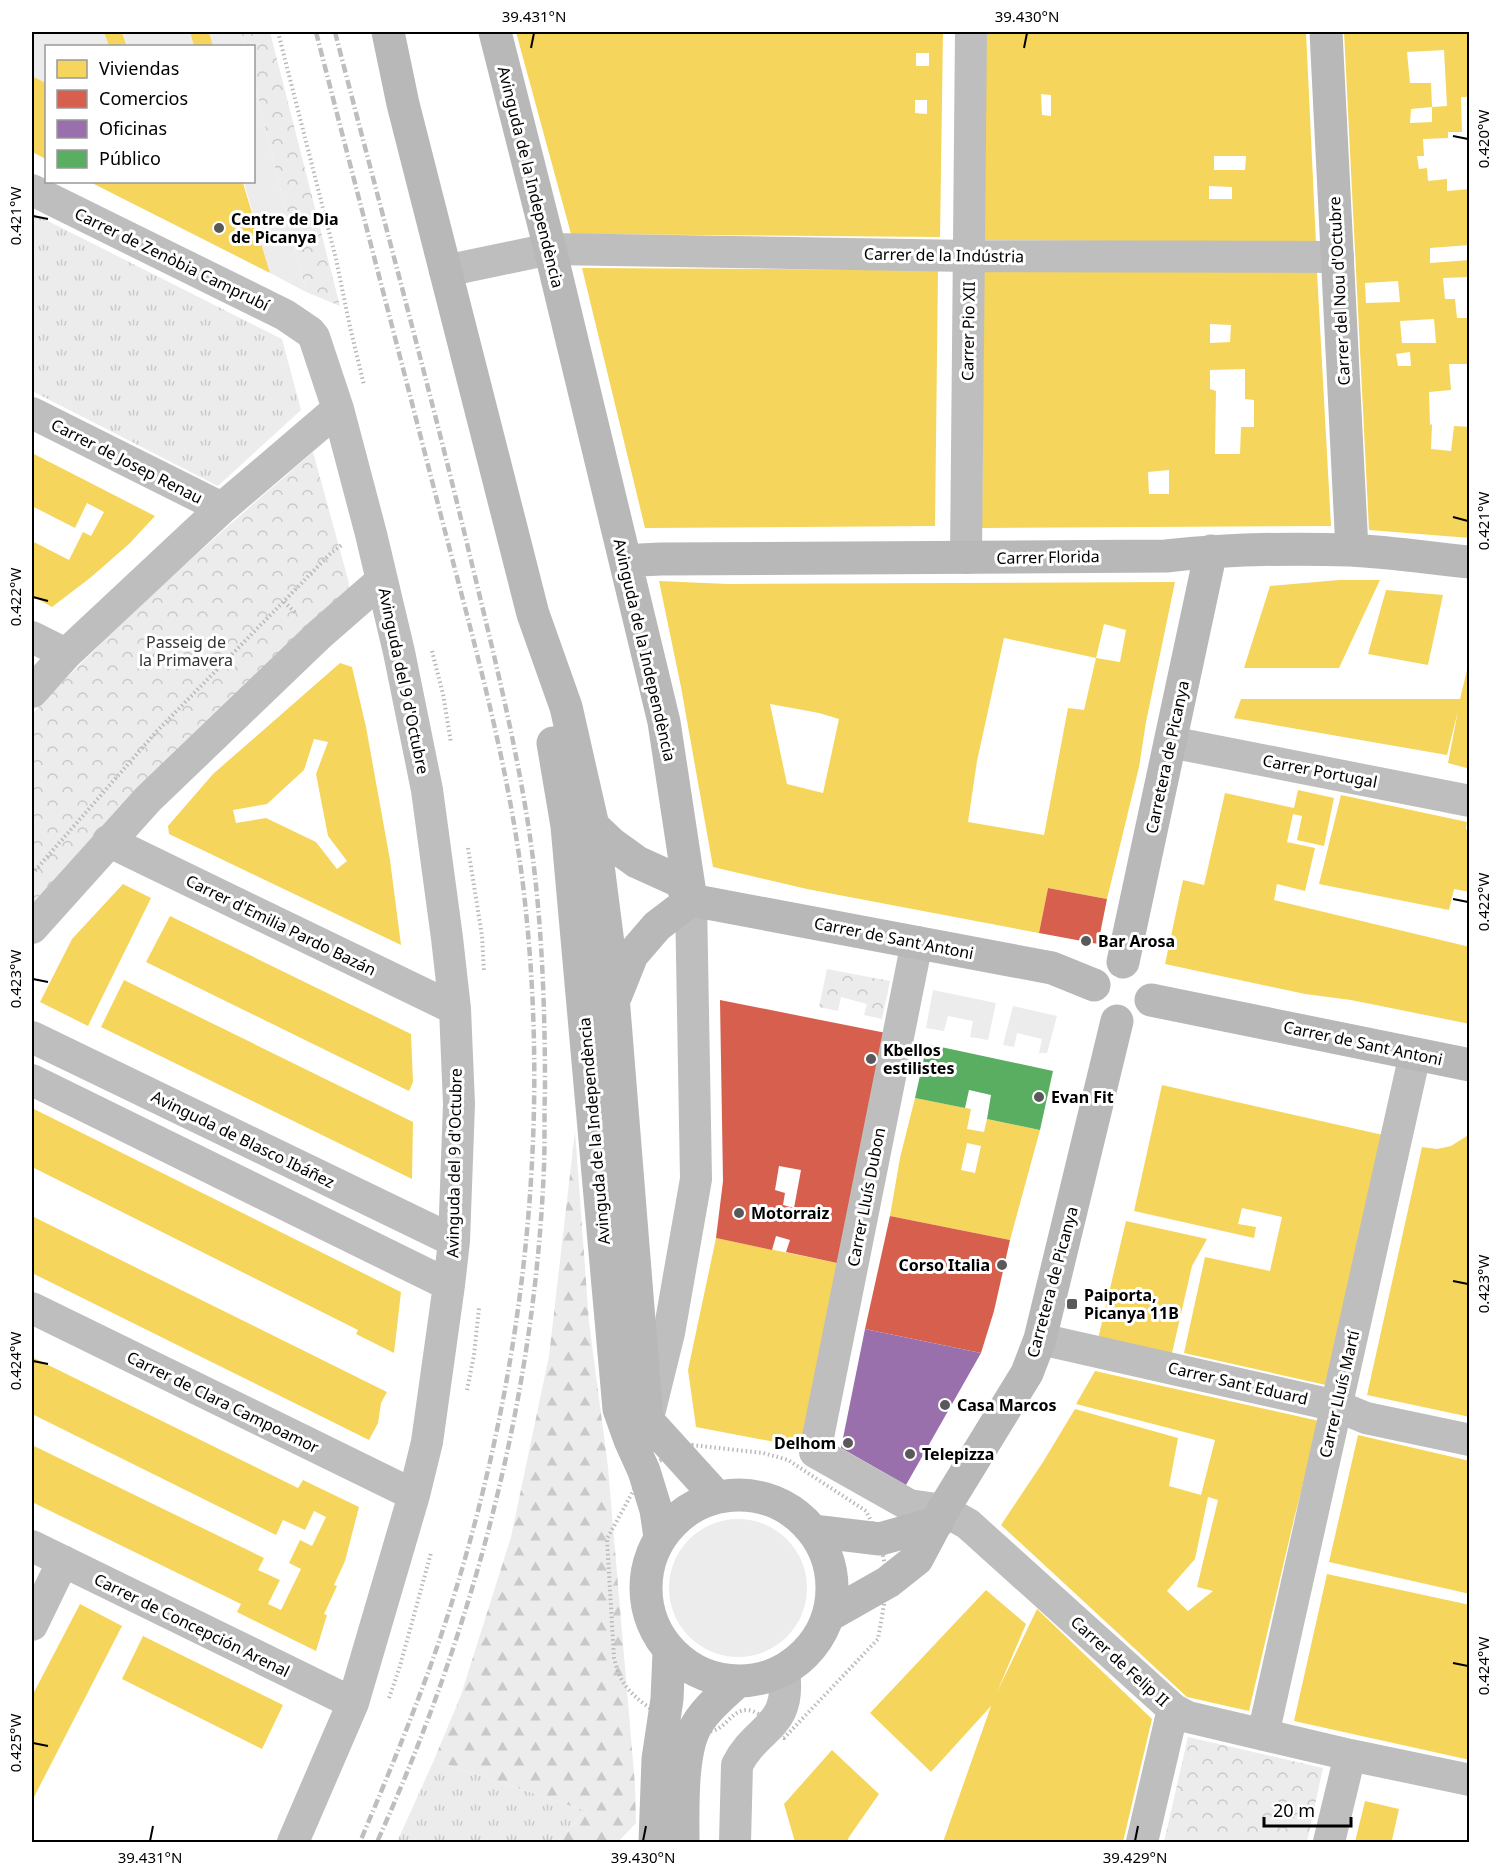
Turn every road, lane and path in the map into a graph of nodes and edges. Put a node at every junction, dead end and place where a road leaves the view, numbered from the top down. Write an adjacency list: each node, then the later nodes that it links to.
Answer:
1 (388, 32): 9 (street, Avinguda de la Independència)
2 (495, 32): 6 (street, Avinguda de la Independència)
3 (971, 32): 7 (street, Carrer Pio XII)
4 (1326, 32): 8 (street, Carrer del Nou d'Octubre)
5 (32, 190): 10 (street, Carrer de Zenòbia Camprubí)
6 (550, 249): 7 (street, Carrer de la Indústria); 9 (street, Carrer de la Indústria); 19 (street, Avinguda de la Independència)
7 (969, 256): 8 (street, Carrer de la Indústria); 17 (street, Carrer Pio XII)
8 (1338, 257): 15 (street, Carrer del Nou d'Octubre)
9 (445, 271): 21 (street, Avinguda de la Independència)
10 (310, 332): 11 (street, Avinguda del 9 d'Octubre)
11 (338, 410): 13 (street); 20 (street, Avinguda del 9 d'Octubre)
12 (32, 413): 13 (street, Carrer de Josep Renau)
13 (222, 508): 23 (street)
14 (346, 542): 29 (path)
15 (1352, 550): 16 (street, Carrer Florida); 18 (street, Carrer Florida)
16 (1211, 551): 17 (street, Carrer Florida); 25 (street, Carretera de Picanya)
17 (966, 558): 19 (street, Carrer Florida)
18 (1470, 562)
19 (627, 564): 30 (street, Avinguda de la Independència)
20 (382, 580): 28 (street); 37 (street, Avinguda del 9 d'Octubre)
21 (533, 614): 27 (street, Avinguda de la Independència); 55 (street, Avinguda de la Independència)
22 (32, 636): 23 (street)
23 (66, 654): 24 (street)
24 (32, 692)
25 (1170, 742): 26 (street, Carrer Portugal); 33 (street, Carretera de Picanya)
26 (1470, 801)
27 (593, 826): 30 (street); 36 (street, Avinguda de la Independència)
28 (108, 841): 31 (street); 37 (street, Carrer d'Emilia Pardo Bazán)
29 (32, 874)
30 (691, 900): 32 (street, Carrer de Sant Antoni); 36 (street); 48 (street, Avinguda de la Independència)
31 (32, 928)
32 (917, 942): 34 (street, Carrer de Sant Antoni); 53 (street, Carrer Lluís Dubon)
33 (1123, 962): 34 (street); 35 (street)
34 (1094, 985): 38 (street)
35 (1151, 1000): 38 (street); 40 (street, Carrer de Sant Antoni)
36 (614, 1003): 48 (street, Avinguda de la Independència)
37 (454, 1009): 43 (street, Avinguda del 9 d'Octubre)
38 (1117, 1021): 46 (street, Carretera de Picanya)
39 (32, 1037): 43 (street, Avinguda de Blasco Ibáñez)
40 (1415, 1054): 41 (street, Carrer de Sant Antoni); 47 (street, Carrer Lluís Martí)
41 (1470, 1065)
42 (32, 1080): 44 (street)
43 (454, 1241): 44 (street, Avinguda del 9 d'Octubre)
44 (450, 1285): 51 (street, Avinguda del 9 d'Octubre)
45 (32, 1308): 51 (street, Carrer de Clara Campoamor)
46 (1040, 1339): 47 (street, Carrer Sant Eduard); 53 (street, Carretera de Picanya)
47 (1337, 1406): 49 (street, Carrer Sant Eduard); 71 (street, Carrer Lluís Martí)
48 (647, 1420): 52 (street)
49 (1470, 1440)
50 (692, 1445): 57 (path)
51 (414, 1495): 66 (street, Avinguda del 9 d'Octubre)
52 (717, 1497): 54 (street); 55 (street)
53 (940, 1516): 57 (street); 60 (street, Carretera de Picanya); 67 (street, Carrer de Felip II)
54 (813, 1531): 57 (street); 61 (street)
55 (660, 1537): 63 (street)
56 (607, 1539): 68 (path)
57 (880, 1539): 60 (path)
58 (32, 1546): 59 (street, Carrer de Concepción Arenal)
59 (63, 1561): 62 (street); 66 (street, Carrer de Concepción Arenal)
60 (888, 1582): 61 (street, Carretera de Picanya); 69 (path)
61 (828, 1616): 64 (street)
62 (32, 1625)
63 (669, 1653): 65 (street); 68 (street)
64 (784, 1670): 65 (street); 69 (street)
65 (738, 1682): 70 (street)
66 (353, 1703): 74 (street, Avinguda del 9 d'Octubre)
67 (1173, 1709): 71 (street, Carrer de Felip II); 78 (street)
68 (664, 1717): 70 (path); 75 (street)
69 (771, 1725): 70 (path); 77 (street)
70 (694, 1730): 76 (street)
71 (1263, 1735): 72 (street, Carrer de Felip II)
72 (1350, 1755): 73 (street, Carrer de Felip II); 79 (street)
73 (1470, 1780)
74 (293, 1842)
75 (655, 1842)
76 (683, 1842)
77 (735, 1842)
78 (1142, 1842)
79 (1329, 1842)

